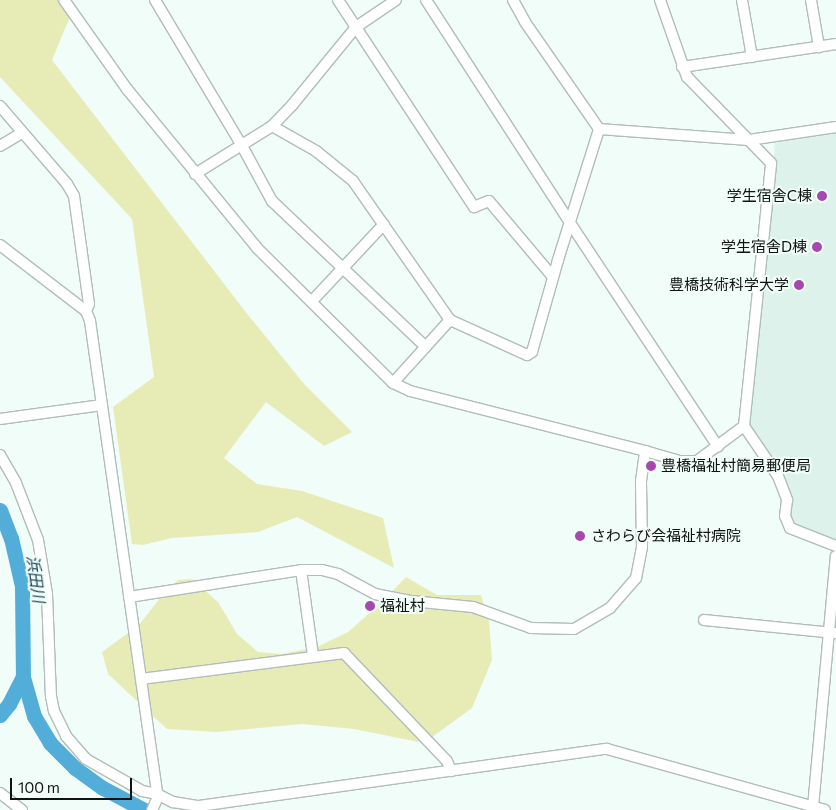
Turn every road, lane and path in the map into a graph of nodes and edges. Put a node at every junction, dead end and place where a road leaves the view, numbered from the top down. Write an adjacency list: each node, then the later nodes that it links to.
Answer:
1 (64, 0): 23 (street)
2 (155, 0): 21 (street)
3 (338, 0): 10 (street)
4 (396, 0): 10 (street)
5 (426, 0): 24 (street)
6 (513, 0): 18 (street)
7 (660, 0): 14 (street)
8 (742, 0): 13 (street)
9 (811, 0): 12 (street)
10 (356, 27): 16 (street); 28 (street)
11 (836, 44): 12 (street)
12 (819, 47): 13 (street)
13 (752, 57): 14 (street)
14 (682, 67): 20 (street)
15 (0, 106): 19 (street)
16 (272, 126): 21 (street); 25 (street)
17 (836, 127): 20 (street)
18 (599, 129): 20 (street); 24 (street)
19 (22, 133): 22 (street); 30 (street)
20 (749, 140): 36 (street)
21 (241, 144): 23 (street); 27 (street)
22 (0, 146)
23 (195, 174): 29 (street)
24 (570, 223): 28 (street); 37 (street)
25 (384, 224): 27 (street); 31 (street)
26 (0, 245): 30 (street)
27 (342, 268): 29 (street); 32 (street)
28 (553, 277): 31 (street)
29 (312, 301): 33 (street)
30 (86, 311): 34 (street)
31 (450, 320): 32 (street)
32 (426, 347): 33 (street)
33 (393, 383): 38 (street)
34 (102, 405): 35 (street); 43 (street)
35 (0, 418)
36 (744, 426): 37 (street); 40 (street)
37 (718, 447): 38 (street)
38 (645, 451): 42 (street)
39 (0, 455): 50 (street)
40 (836, 546)
41 (836, 556): 45 (street)
42 (301, 570): 43 (street); 46 (street)
43 (129, 597): 47 (street)
44 (704, 620): 45 (street)
45 (833, 633): 51 (street)
46 (313, 655): 47 (street); 48 (street)
47 (141, 679): 50 (street)
48 (451, 771): 50 (street); 51 (street)
49 (0, 793): 52 (street)
50 (157, 796): 53 (street)
51 (813, 806): 54 (street)
52 (22, 810)
53 (152, 810)
54 (825, 810)

